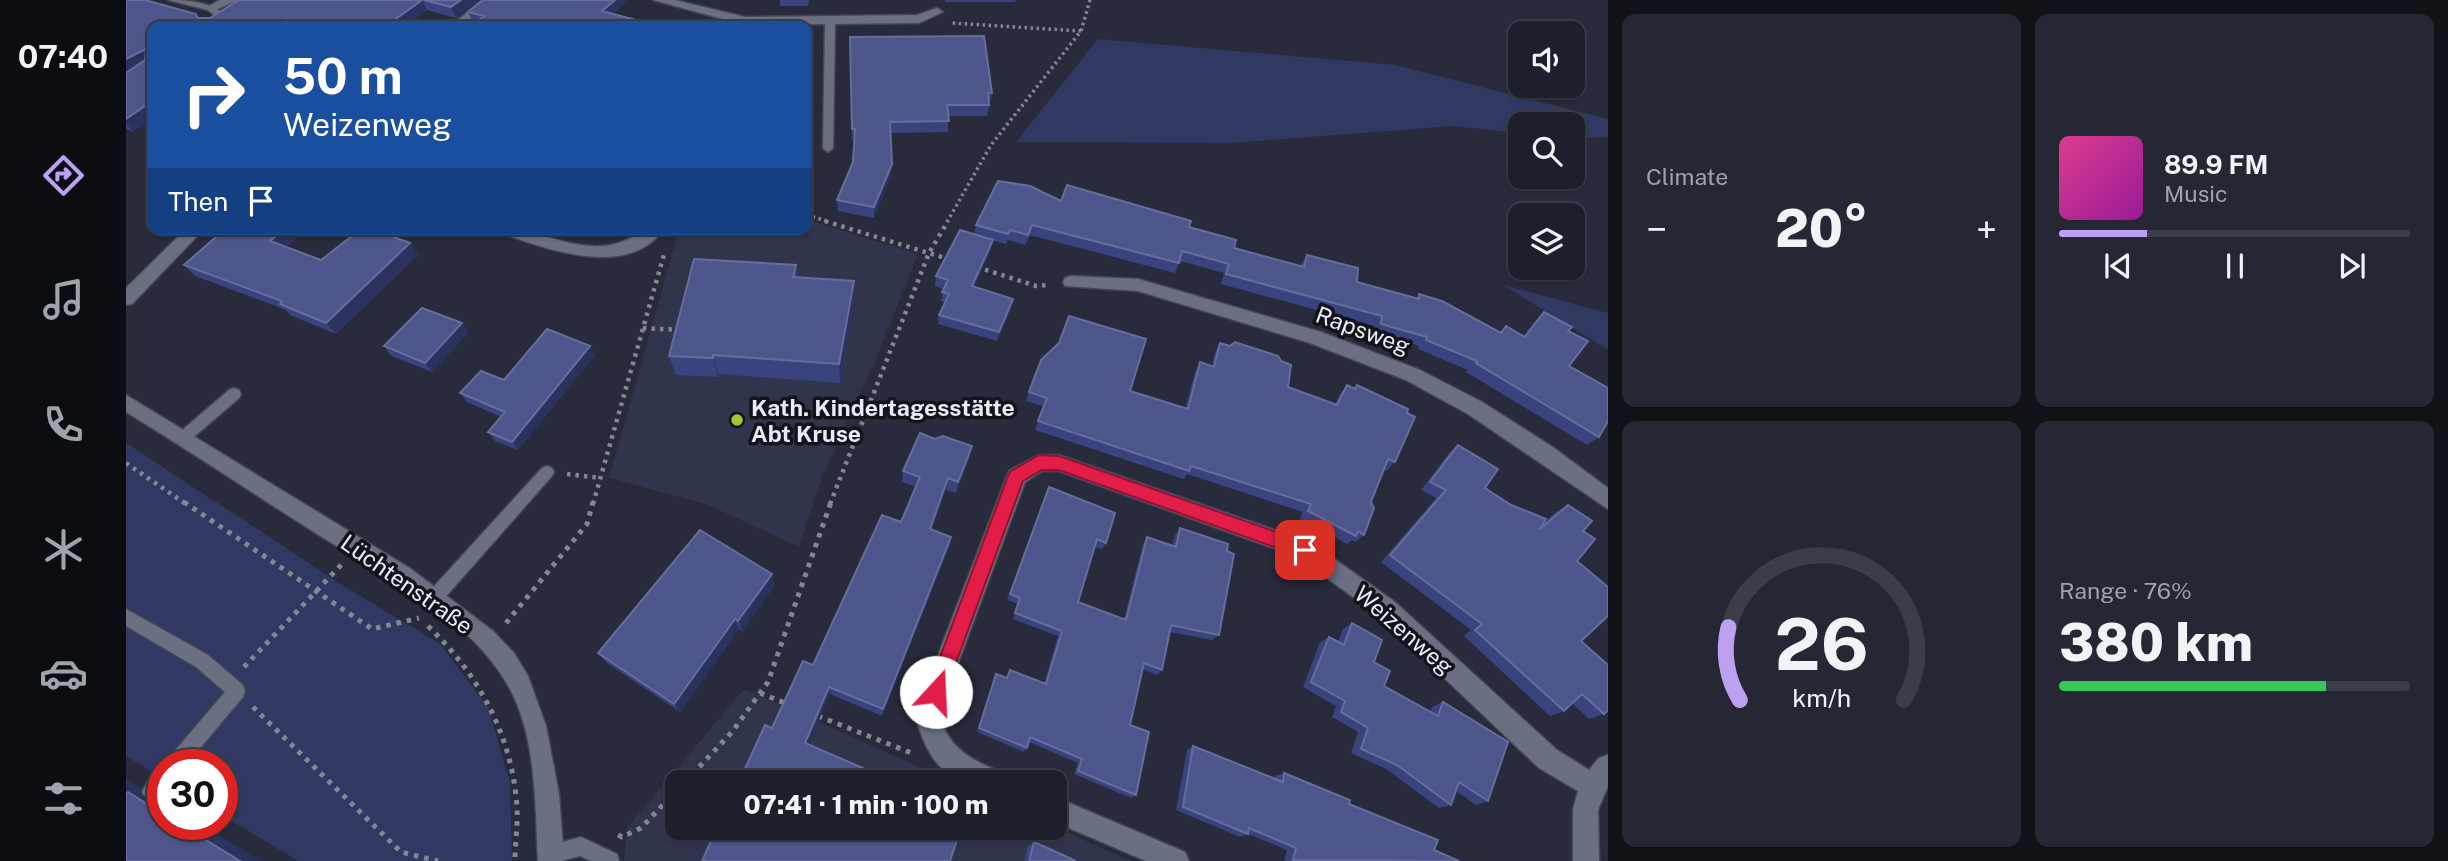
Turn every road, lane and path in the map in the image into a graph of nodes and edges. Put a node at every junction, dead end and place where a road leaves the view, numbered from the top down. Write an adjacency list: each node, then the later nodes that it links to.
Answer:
1 (173, 0): 6 (lane)
2 (232, 0): 6 (street)
3 (491, 0): 9 (street)
4 (659, 0): 10 (street)
5 (1090, 0): 13 (path)
6 (211, 8): 8 (lane)
7 (937, 12): 12 (street); 13 (path)
8 (219, 21)
9 (463, 21)
10 (725, 21)
11 (812, 22): 12 (street)
12 (830, 22): 14 (lane)
13 (1081, 31): 20 (path)
14 (828, 148)
15 (812, 217): 20 (path)
16 (190, 235): 24 (street)
17 (524, 235): 18 (street)
18 (647, 235)
19 (667, 245): 25 (path)
20 (929, 253): 21 (path); 40 (path)
21 (951, 259)
22 (972, 266): 23 (path)
23 (1071, 282): 33 (street, Rapsweg)
24 (126, 299)
25 (643, 328): 26 (path); 32 (path)
26 (684, 330)
27 (234, 394): 29 (lane)
28 (126, 403): 29 (street, Lüchtenstraße)
29 (184, 437): 34 (street, Lüchtenstraße)
30 (126, 463): 35 (path)
31 (547, 472): 32 (path); 36 (lane)
32 (601, 478): 38 (path)
33 (1608, 500)
34 (357, 548): 35 (path); 36 (street, Lüchtenstraße)
35 (316, 592): 39 (path); 53 (path)
36 (433, 598): 38 (street, Lüchtenstraße)
37 (126, 617): 39 (lane)
38 (490, 642): 51 (street, Lüchtenstraße)
39 (233, 687): 44 (lane); 52 (path)
40 (760, 693): 41 (path); 45 (path)
41 (797, 708)
42 (809, 712): 43 (path)
43 (935, 743): 46 (street); 47 (street, Weizenweg)
44 (186, 749)
45 (696, 770)
46 (965, 770)
47 (1600, 776): 56 (street)
48 (665, 803): 50 (path)
49 (1067, 814): 55 (street)
50 (610, 831)
51 (551, 858): 54 (lane)
52 (438, 861)
53 (515, 861)
54 (610, 861)
55 (1176, 861)
56 (1586, 861)

